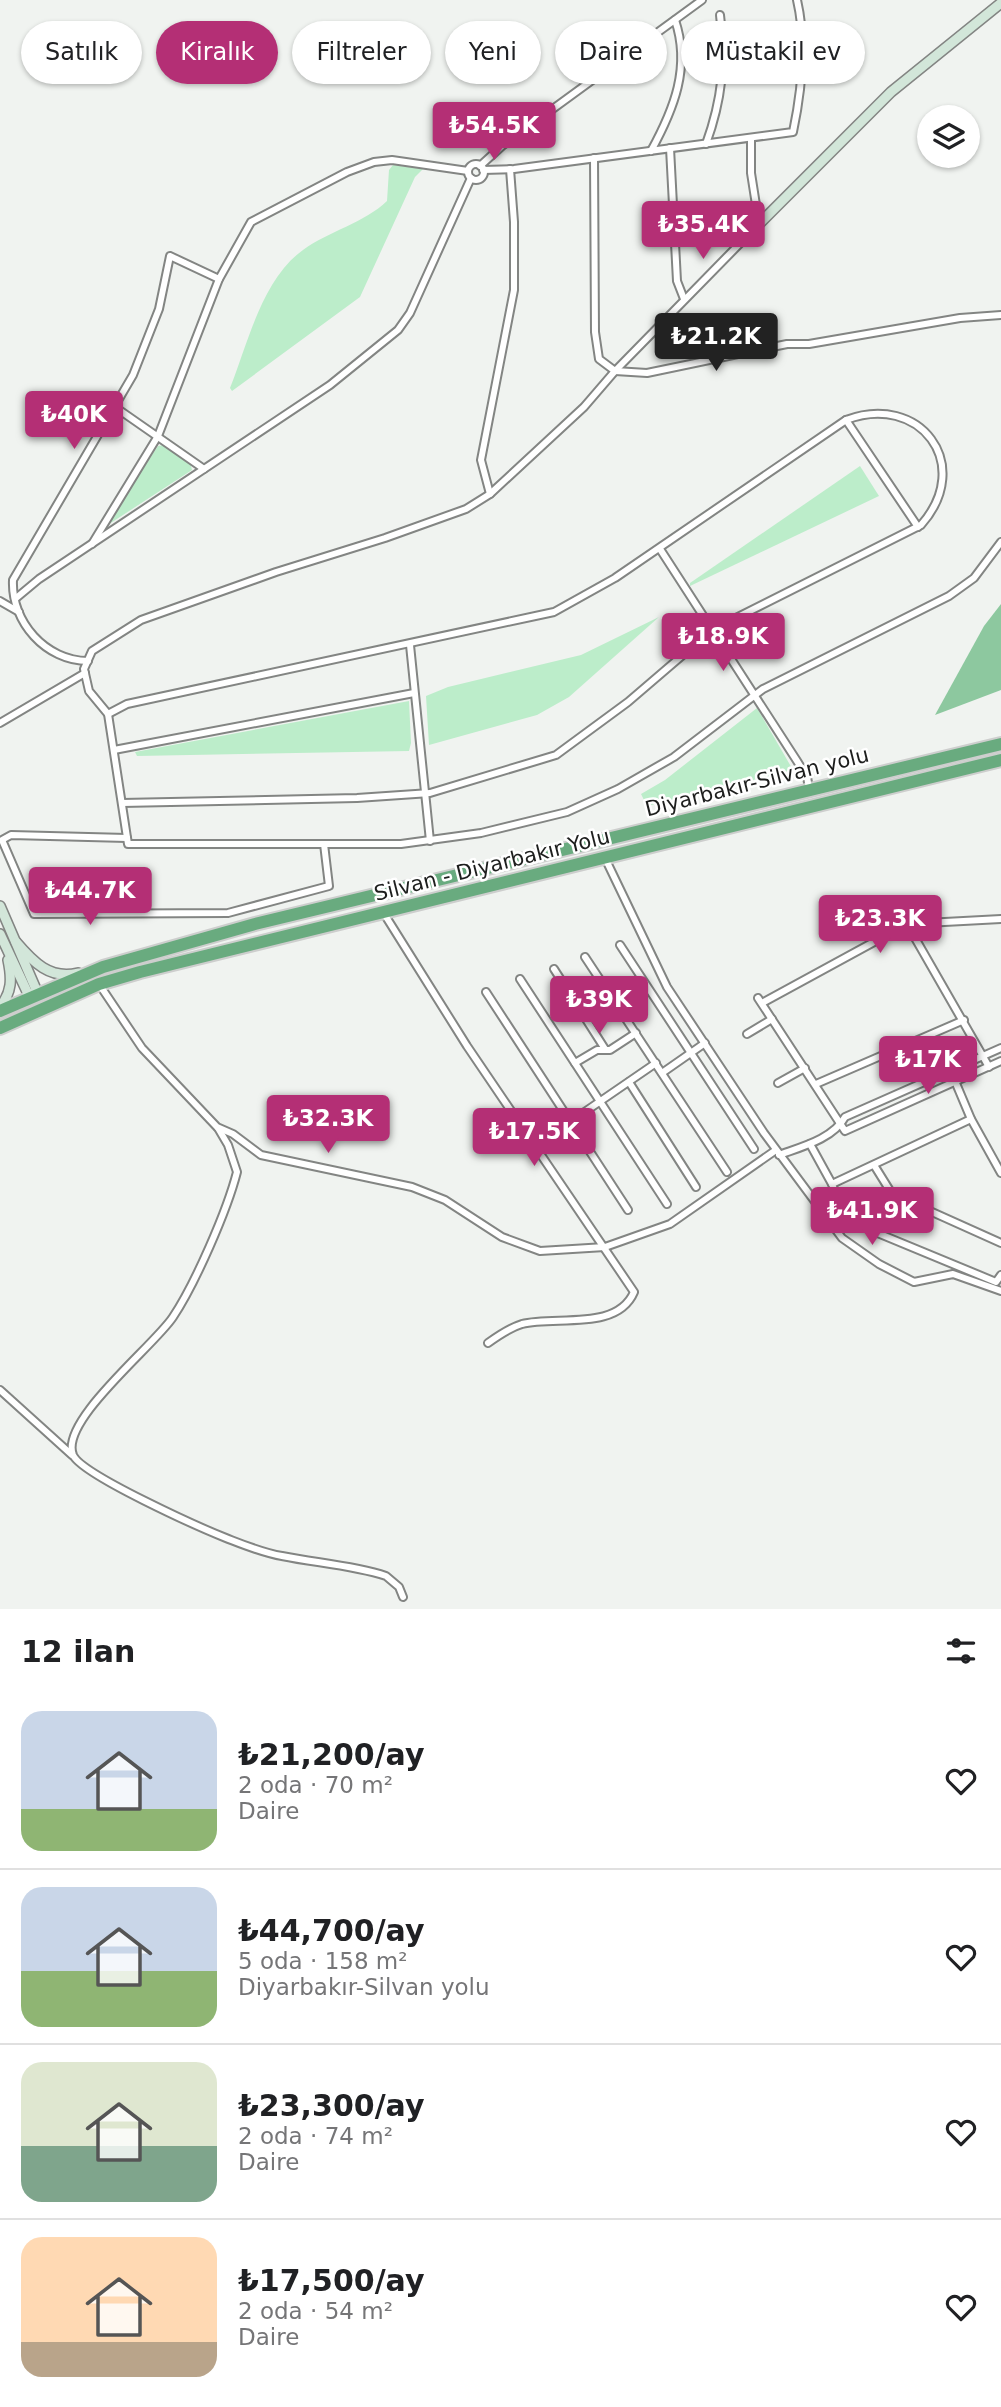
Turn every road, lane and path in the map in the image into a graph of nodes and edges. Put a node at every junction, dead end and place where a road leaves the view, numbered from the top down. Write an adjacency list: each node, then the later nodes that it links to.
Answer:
1 (702, 0): 5 (street)
2 (796, 0): 6 (street)
3 (1001, 3): 14 (street)
4 (720, 15): 7 (street)
5 (675, 20): 9 (street); 11 (street)
6 (751, 138): 7 (street); 14 (street)
7 (706, 144): 8 (street)
8 (670, 148): 9 (street); 16 (street)
9 (651, 151): 10 (street)
10 (594, 158): 12 (street); 18 (street)
11 (482, 168): 12 (street); 13 (street); 13 (street)
12 (510, 169): 23 (street)
13 (470, 175): 15 (street); 22 (street)
14 (759, 224): 16 (street)
15 (219, 279): 19 (street); 21 (street)
16 (684, 299): 18 (street)
17 (1001, 315): 18 (street)
18 (615, 371): 23 (street)
19 (115, 407): 21 (street); 29 (street)
20 (846, 420): 24 (street); 24 (street); 27 (street)
21 (158, 436): 22 (street); 26 (street)
22 (204, 469): 26 (street)
23 (490, 494): 33 (street)
24 (918, 527): 31 (street)
25 (1001, 542): 36 (street)
26 (91, 546): 29 (street)
27 (660, 549): 31 (street); 32 (street)
28 (0, 600): 30 (street)
29 (15, 600): 30 (street)
30 (21, 613): 33 (street)
31 (712, 631): 36 (street); 43 (street)
32 (410, 645): 35 (street); 37 (street)
33 (88, 661): 34 (street)
34 (85, 673): 37 (street); 38 (street)
35 (414, 693): 40 (street); 43 (street)
36 (754, 695): 42 (street); 46 (street)
37 (108, 714): 40 (street)
38 (0, 723)
39 (1001, 744): 42 (highway, Diyarbakır-Silvan yolu)
40 (114, 750): 44 (street)
41 (1001, 760): 48 (highway, Silvan - Diyarbakır Yolu)
42 (809, 788): 58 (highway, Diyarbakır-Silvan yolu)
43 (424, 793): 44 (street); 46 (street)
44 (122, 803): 45 (street)
45 (127, 838): 47 (street); 47 (street)
46 (430, 841): 47 (street)
47 (324, 844)
48 (604, 858): 50 (highway, Silvan - Diyarbakır Yolu); 70 (street)
49 (0, 906): 54 (street)
50 (383, 912): 61 (highway, Silvan - Diyarbakır Yolu); 101 (street)
51 (1001, 919): 52 (street)
52 (906, 924): 65 (street); 66 (street)
53 (0, 933): 55 (street)
54 (16, 942): 58 (street); 63 (street)
55 (5, 945): 63 (street); 64 (street)
56 (620, 945): 73 (street)
57 (585, 957): 68 (street)
58 (103, 967): 63 (highway, Diyarbakır-Silvan yolu)
59 (554, 969): 72 (street)
60 (520, 979): 76 (street)
61 (99, 984): 67 (highway, Silvan - Diyarbakır Yolu); 88 (street)
62 (486, 992): 87 (street)
63 (34, 996): 64 (highway, Diyarbakır-Silvan yolu)
64 (0, 1009)
65 (772, 1019): 69 (street); 79 (street)
66 (964, 1020): 74 (street); 84 (street)
67 (0, 1028)
68 (636, 1033): 72 (street); 77 (street)
69 (747, 1034)
70 (705, 1043): 73 (street); 92 (street)
71 (1001, 1048): 74 (street)
72 (605, 1049): 76 (street)
73 (692, 1053): 80 (street); 91 (street)
74 (985, 1056): 78 (street); 89 (street)
75 (1001, 1061): 78 (street)
76 (575, 1063): 85 (street)
77 (656, 1063): 80 (street); 81 (street)
78 (989, 1067): 82 (street)
79 (805, 1068): 83 (street); 84 (street)
80 (662, 1073): 94 (street)
81 (629, 1082): 85 (street); 97 (street)
82 (955, 1082): 86 (street); 89 (street)
83 (778, 1083)
84 (816, 1084): 89 (street)
85 (600, 1102): 87 (street); 98 (street)
86 (971, 1119): 93 (street); 95 (street)
87 (570, 1122): 99 (street)
88 (217, 1127): 101 (street); 106 (street)
89 (839, 1127): 90 (street)
90 (810, 1144): 92 (street); 96 (street)
91 (754, 1149)
92 (777, 1152): 101 (street); 103 (street)
93 (874, 1165): 96 (street); 100 (street)
94 (727, 1172)
95 (1001, 1173)
96 (832, 1184): 102 (street)
97 (696, 1187)
98 (667, 1204)
99 (628, 1210)
100 (1001, 1243)
101 (605, 1247): 104 (street)
102 (1001, 1275)
103 (1001, 1291)
104 (488, 1343)
105 (0, 1390): 106 (street)
106 (74, 1456): 107 (street)
107 (403, 1597)

